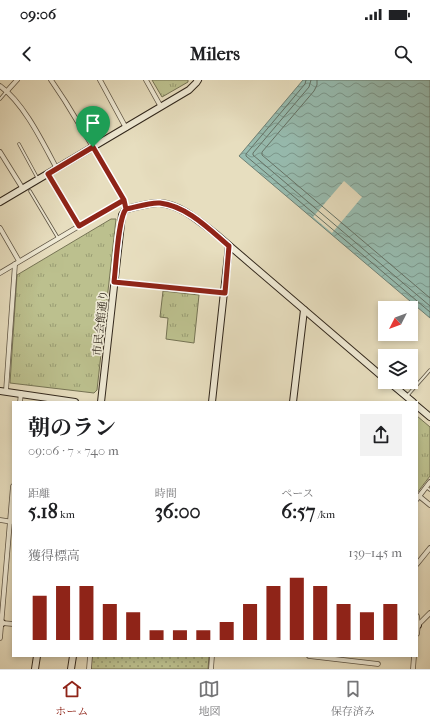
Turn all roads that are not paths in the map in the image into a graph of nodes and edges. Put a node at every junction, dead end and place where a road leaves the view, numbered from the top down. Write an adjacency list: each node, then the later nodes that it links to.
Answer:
1 (17, 80): 7 (street)
2 (51, 80): 12 (street)
3 (100, 80): 10 (street)
4 (146, 80): 9 (street)
5 (198, 80): 9 (street)
6 (0, 86): 7 (street)
7 (7, 91): 8 (lane); 14 (street)
8 (0, 99)
9 (162, 106): 10 (street)
10 (126, 128): 12 (street)
11 (19, 144): 16 (lane)
12 (93, 147): 14 (street); 19 (street)
13 (0, 152): 17 (street)
14 (57, 169): 15 (street)
15 (48, 174): 16 (street); 22 (lane)
16 (38, 180): 17 (street)
17 (23, 189): 20 (street)
18 (30, 191): 24 (lane)
19 (124, 200): 21 (street); 22 (street)
20 (0, 202)
21 (126, 209): 25 (street); 28 (street, 市民会館通り)
22 (79, 226): 24 (street)
23 (0, 228): 26 (street)
24 (58, 239): 26 (street)
25 (229, 246): 29 (street); 30 (street)
26 (17, 262): 27 (street); 34 (street)
27 (0, 273)
28 (114, 282): 29 (street); 39 (street, 市民会館通り)
29 (225, 293): 40 (street)
30 (304, 310): 32 (street); 41 (street)
31 (430, 370): 36 (lane)
32 (378, 373)
33 (395, 389): 36 (street)
34 (3, 391): 35 (street)
35 (21, 393): 37 (street); 38 (street)
36 (405, 400)
37 (20, 401)
38 (69, 401)
39 (101, 401)
40 (212, 401)
41 (292, 401)
42 (418, 407): 43 (street)
43 (430, 416)
44 (430, 482): 45 (street)
45 (428, 489): 46 (street)
46 (418, 497): 47 (street)
47 (430, 505)
48 (0, 520): 49 (street)
49 (12, 522): 53 (street)
50 (430, 548): 51 (street)
51 (418, 563)
52 (430, 613): 55 (street)
53 (1, 623): 54 (street); 56 (street)
54 (12, 624)
55 (418, 625)
56 (0, 638)
57 (37, 657): 65 (street)
58 (73, 657): 66 (street)
59 (90, 657): 67 (street)
60 (212, 657): 68 (street)
61 (329, 657): 63 (street)
62 (414, 657): 69 (street)
63 (349, 658): 64 (street)
64 (378, 664)
65 (35, 669)
66 (71, 669)
67 (89, 669)
68 (211, 669)
69 (413, 669)

